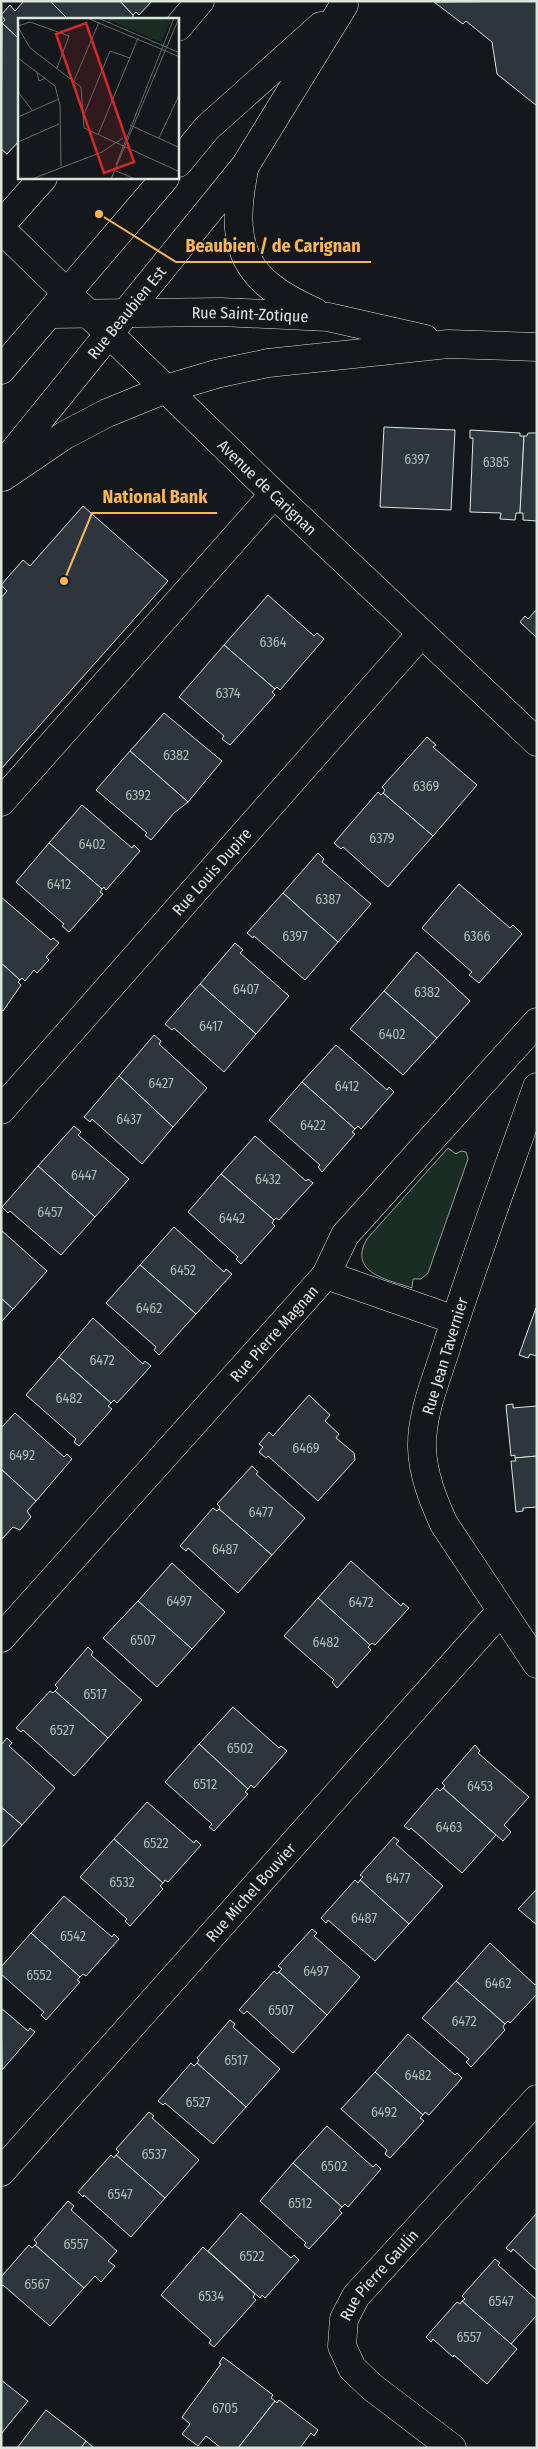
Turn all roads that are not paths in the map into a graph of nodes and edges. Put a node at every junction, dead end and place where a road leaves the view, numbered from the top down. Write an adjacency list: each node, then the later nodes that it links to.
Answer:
1 (200, 1): 3 (street)
2 (346, 3): 4 (street, Rue Beaubien Est); 5 (street, Rue Beaubien Est)
3 (179, 26)
4 (179, 162)
5 (244, 166): 13 (street); 14 (street, Rue Beaubien Est)
6 (42, 179): 8 (street)
7 (164, 179): 10 (street)
8 (1, 225)
9 (1, 228): 10 (street, Avenue de Carignan)
10 (69, 293): 11 (street, Avenue de Carignan); 12 (street)
11 (90, 313): 12 (street); 14 (street, Avenue de Carignan)
12 (50, 314): 17 (street)
13 (328, 317): 14 (street, Rue Saint-Zotique); 15 (street, Rue Saint-Zotique)
14 (119, 323): 18 (street, Avenue de Carignan); 19 (street, Rue Beaubien Est)
15 (448, 344): 16 (street, Rue Saint-Zotique); 18 (street, Rue Saint-Zotique)
16 (537, 348)
17 (1, 370)
18 (166, 389): 20 (street); 21 (street, Avenue de Carignan)
19 (1, 467)
20 (1, 478)
21 (274, 494): 22 (street, Avenue de Carignan); 24 (street)
22 (421, 634): 23 (street, Avenue de Carignan); 27 (street, Rue Louis Dupire)
23 (537, 742)
24 (1, 802)
25 (537, 1022): 28 (street, Rue Pierre Magnan)
26 (537, 1087): 29 (street, Rue Jean Tavernier)
27 (1, 1110)
28 (326, 1275): 29 (street); 31 (street, Rue Pierre Magnan)
29 (455, 1320): 30 (street, Rue Jean Tavernier)
30 (500, 1612): 32 (street, Rue Jean Tavernier); 34 (street, Rue Michel Bouvier)
31 (1, 1638)
32 (537, 1664)
33 (537, 2099): 35 (street, Rue Pierre Gaulin)
34 (1, 2172)
35 (452, 2448)

